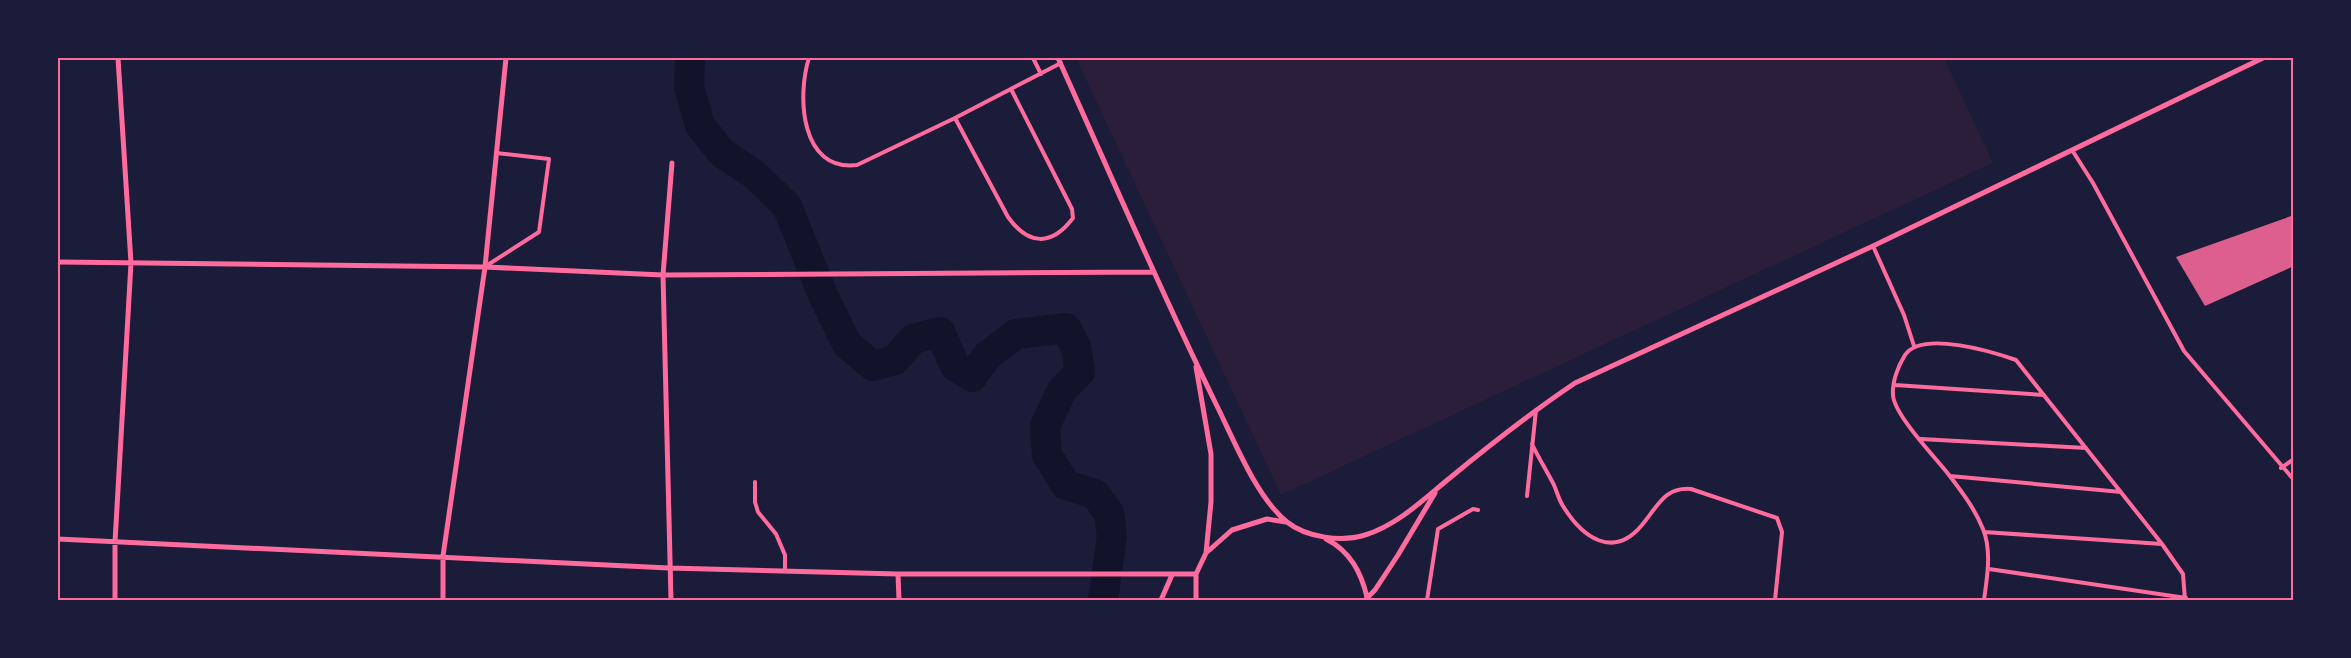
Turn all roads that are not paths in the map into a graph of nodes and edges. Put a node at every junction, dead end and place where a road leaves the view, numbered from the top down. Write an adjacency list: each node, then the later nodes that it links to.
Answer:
1 (118, 58): 16 (street)
2 (506, 58): 12 (street)
3 (810, 58): 10 (lane)
4 (1033, 58): 8 (lane)
5 (1058, 58): 7 (street)
6 (2263, 58): 11 (street)
7 (1061, 63): 8 (lane); 18 (street)
8 (1041, 74): 9 (lane)
9 (1011, 89): 10 (lane); 10 (lane)
10 (955, 118)
11 (2072, 150): 14 (street); 29 (lane)
12 (496, 153): 17 (street); 17 (lane)
13 (672, 163): 19 (street)
14 (1873, 246): 20 (lane); 24 (street)
15 (58, 262): 16 (street)
16 (131, 263): 17 (street); 41 (street)
17 (484, 267): 19 (street); 44 (street)
18 (1153, 272): 19 (street); 21 (street)
19 (664, 275): 45 (street)
20 (1914, 346): 22 (lane); 23 (lane)
21 (1195, 362): 37 (street); 43 (street)
22 (1895, 385): 23 (lane); 25 (lane)
23 (2044, 395): 27 (lane)
24 (1536, 410): 26 (lane); 33 (street)
25 (1920, 439): 27 (lane); 30 (lane)
26 (1532, 444): 35 (lane); 60 (lane)
27 (2086, 448): 34 (lane)
28 (2294, 459): 29 (lane)
29 (2281, 468): 31 (lane)
30 (1950, 476): 34 (lane); 38 (lane)
31 (2294, 480)
32 (755, 482): 47 (lane)
33 (1436, 490): 39 (street); 51 (street)
34 (2121, 492): 42 (lane)
35 (1527, 496)
36 (1478, 510): 59 (lane)
37 (1287, 522): 39 (street); 43 (street)
38 (1984, 532): 42 (lane); 46 (lane)
39 (1322, 537): 51 (street)
40 (58, 539): 41 (street)
41 (115, 542): 44 (street); 53 (street)
42 (2162, 544): 52 (lane)
43 (1206, 554): 49 (street)
44 (443, 556): 45 (street); 54 (street)
45 (669, 568): 47 (street); 55 (street)
46 (1989, 569): 52 (lane); 61 (lane)
47 (785, 571): 48 (street)
48 (898, 574): 50 (street); 56 (street)
49 (1196, 574): 50 (street); 58 (street)
50 (1172, 575): 57 (street)
51 (1366, 599)
52 (2185, 599)
53 (115, 600)
54 (443, 600)
55 (671, 600)
56 (899, 600)
57 (1161, 600)
58 (1196, 600)
59 (1427, 600)
60 (1775, 600)
61 (1984, 600)

